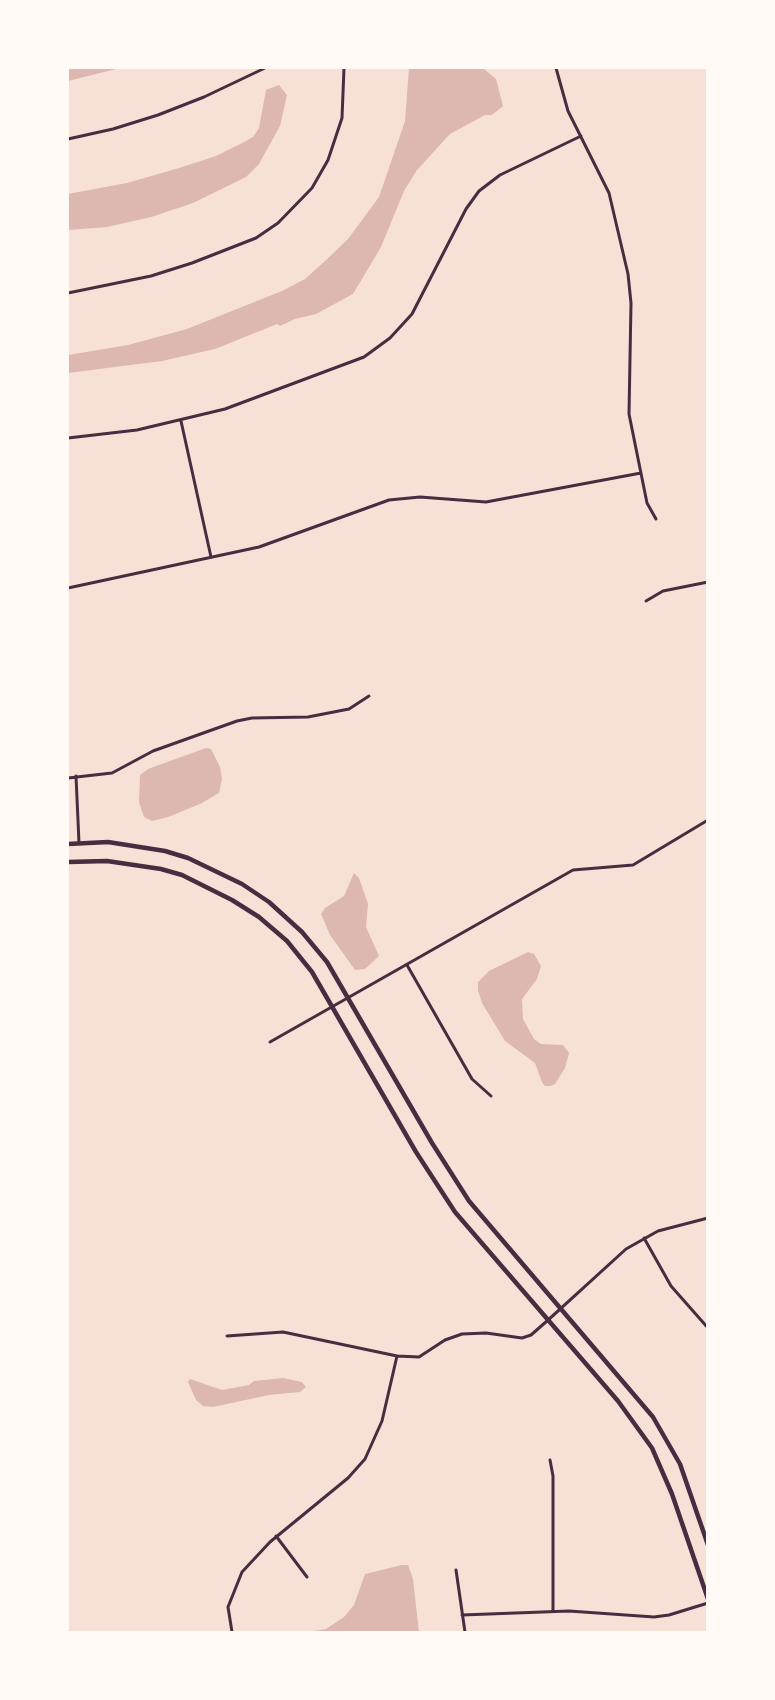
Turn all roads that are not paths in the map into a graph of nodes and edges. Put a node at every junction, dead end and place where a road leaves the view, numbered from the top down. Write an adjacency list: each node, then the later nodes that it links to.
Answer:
1 (265, 68): 5 (street)
2 (344, 68): 6 (street)
3 (556, 68): 4 (street)
4 (580, 136): 7 (street); 9 (street)
5 (68, 139)
6 (68, 293)
7 (181, 421): 8 (street); 11 (street)
8 (68, 438)
9 (641, 473): 10 (street); 11 (street)
10 (656, 519)
11 (212, 556): 13 (street)
12 (708, 582): 14 (street)
13 (68, 588)
14 (646, 601)
15 (369, 696): 16 (street)
16 (76, 776): 17 (street); 19 (street)
17 (68, 778)
18 (708, 820): 22 (street)
19 (80, 843): 20 (main road); 23 (main road)
20 (68, 844)
21 (68, 862): 24 (main road)
22 (407, 965): 23 (street); 26 (street)
23 (348, 997): 24 (street); 29 (main road)
24 (332, 1005): 25 (street); 30 (main road)
25 (270, 1042)
26 (491, 1096)
27 (708, 1218): 28 (street)
28 (644, 1238): 29 (street); 31 (street)
29 (559, 1309): 30 (street); 36 (main road)
30 (547, 1321): 33 (street); 39 (main road)
31 (708, 1328)
32 (226, 1336): 33 (street)
33 (397, 1356): 35 (street)
34 (550, 1460): 40 (street)
35 (276, 1536): 38 (street); 42 (street)
36 (708, 1545)
37 (456, 1570): 41 (street)
38 (307, 1577)
39 (708, 1601): 40 (street)
40 (553, 1611): 41 (street)
41 (462, 1615): 43 (street)
42 (232, 1632)
43 (465, 1632)

